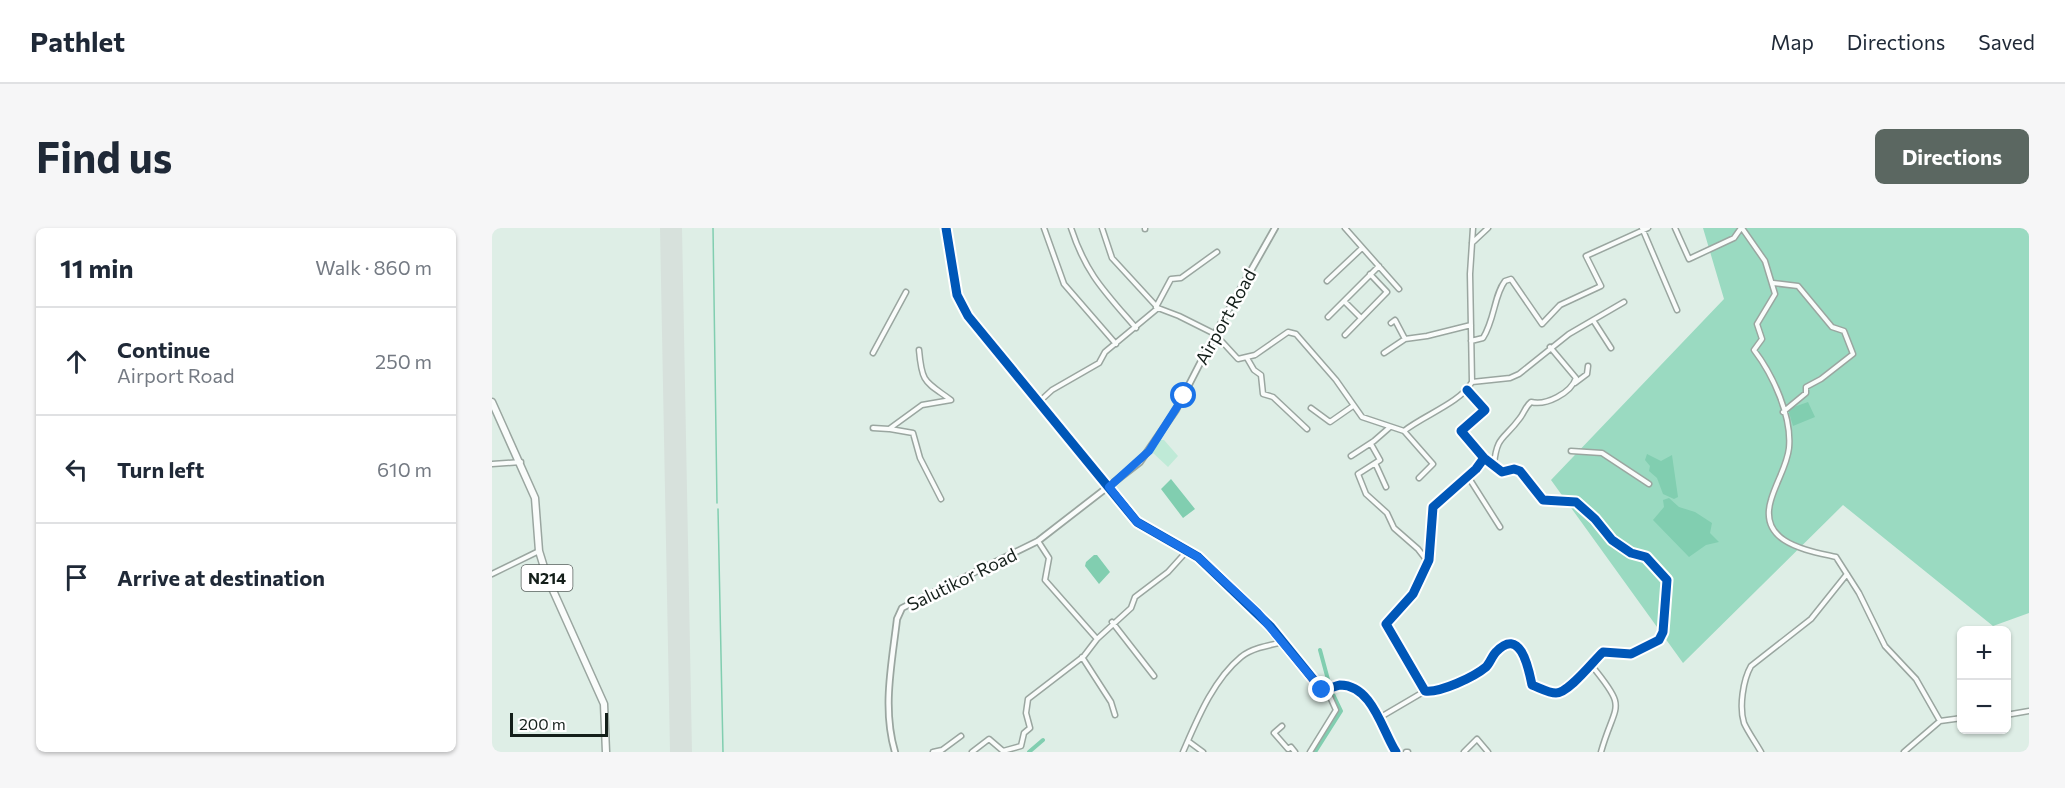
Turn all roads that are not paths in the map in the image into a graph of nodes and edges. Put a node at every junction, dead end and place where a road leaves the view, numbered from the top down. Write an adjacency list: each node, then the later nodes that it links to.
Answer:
1 (946, 228): 47 (street)
2 (1044, 228): 35 (street)
3 (1071, 228): 30 (street)
4 (1101, 228): 23 (street)
5 (1275, 228): 31 (main road, Airport Road)
6 (1345, 228): 13 (street)
7 (1473, 228): 12 (street)
8 (1488, 228): 12 (street)
9 (1675, 228): 10 (street)
10 (1742, 228): 18 (street)
11 (1644, 229): 24 (street); 34 (street)
12 (1472, 243): 29 (street)
13 (1362, 248): 15 (street); 17 (street)
14 (1217, 252): 23 (street)
15 (1379, 266): 16 (street); 19 (street)
16 (1370, 274): 21 (street); 26 (street)
17 (1327, 281)
18 (1773, 283): 50 (street); 50 (street)
19 (1399, 289)
20 (906, 292): 39 (street)
21 (1344, 301): 25 (street); 26 (street)
22 (1624, 302): 27 (street)
23 (1157, 308): 30 (street); 31 (street)
24 (1677, 310)
25 (1328, 317)
26 (1362, 318): 32 (street)
27 (1593, 320): 36 (street); 37 (street)
28 (1391, 323): 33 (street)
29 (1471, 326): 33 (street); 34 (street)
30 (1136, 328): 35 (street)
31 (1215, 334): 41 (street); 67 (main road, Airport Road)
32 (1345, 335)
33 (1405, 339): 40 (street)
34 (1471, 341): 43 (street)
35 (1116, 344): 47 (street)
36 (1550, 347): 43 (street); 44 (street)
37 (1611, 348)
38 (920, 350): 53 (street)
39 (873, 353)
40 (1384, 353)
41 (1247, 358): 48 (street); 54 (street)
42 (1588, 366): 44 (street)
43 (1472, 382): 45 (street)
44 (1574, 384): 63 (street)
45 (1467, 390): 55 (street); 59 (street)
46 (492, 402): 60 (highway, N214)
47 (1039, 402): 67 (street)
48 (1353, 406): 49 (street); 51 (street)
49 (1311, 408)
50 (1783, 412): 76 (street)
51 (1390, 426): 55 (street); 56 (street)
52 (873, 428): 53 (street)
53 (889, 429): 69 (street)
54 (1307, 429)
55 (1404, 431): 65 (street)
56 (1371, 444): 58 (street); 62 (street)
57 (1571, 451): 66 (street)
58 (1351, 456)
59 (1484, 458): 63 (street); 64 (street)
60 (521, 462): 61 (street); 72 (highway, N214)
61 (492, 464)
62 (1376, 465): 68 (street); 74 (street)
63 (1494, 465): 81 (street)
64 (1467, 475): 70 (street); 74 (street)
65 (1419, 478)
66 (1649, 484)
67 (1109, 487): 71 (main road, Salutikor Road); 73 (street)
68 (1386, 487)
69 (941, 500)
70 (1500, 527)
71 (1038, 541): 78 (street); 96 (main road, Salutikor Road)
72 (539, 551): 75 (street); 95 (highway, N214)
73 (1187, 551): 77 (street); 79 (street)
74 (1428, 562): 84 (street)
75 (492, 574)
76 (1847, 574): 90 (street); 107 (street)
77 (1112, 622): 78 (street); 82 (street)
78 (1097, 639): 80 (street)
79 (1284, 642): 83 (street); 93 (street)
80 (1082, 657): 87 (street); 98 (street)
81 (1592, 666): 84 (street); 106 (street)
82 (1154, 676)
83 (1327, 690): 88 (street); 102 (street)
84 (1425, 691): 88 (street)
85 (2029, 711): 86 (street)
86 (2011, 714)
87 (1114, 715)
88 (1379, 718): 103 (street)
89 (1957, 718): 90 (street)
90 (1940, 721): 108 (street)
91 (1282, 726): 94 (street)
92 (961, 736): 97 (street)
93 (1188, 741): 99 (street); 100 (street)
94 (1286, 751): 101 (street)
95 (606, 752)
96 (895, 752)
97 (933, 752)
98 (972, 752)
99 (1184, 752)
100 (1203, 752)
101 (1295, 752)
102 (1310, 752)
103 (1396, 752)
104 (1464, 752): 105 (street)
105 (1488, 752)
106 (1601, 752)
107 (1761, 752)
108 (1904, 752)

